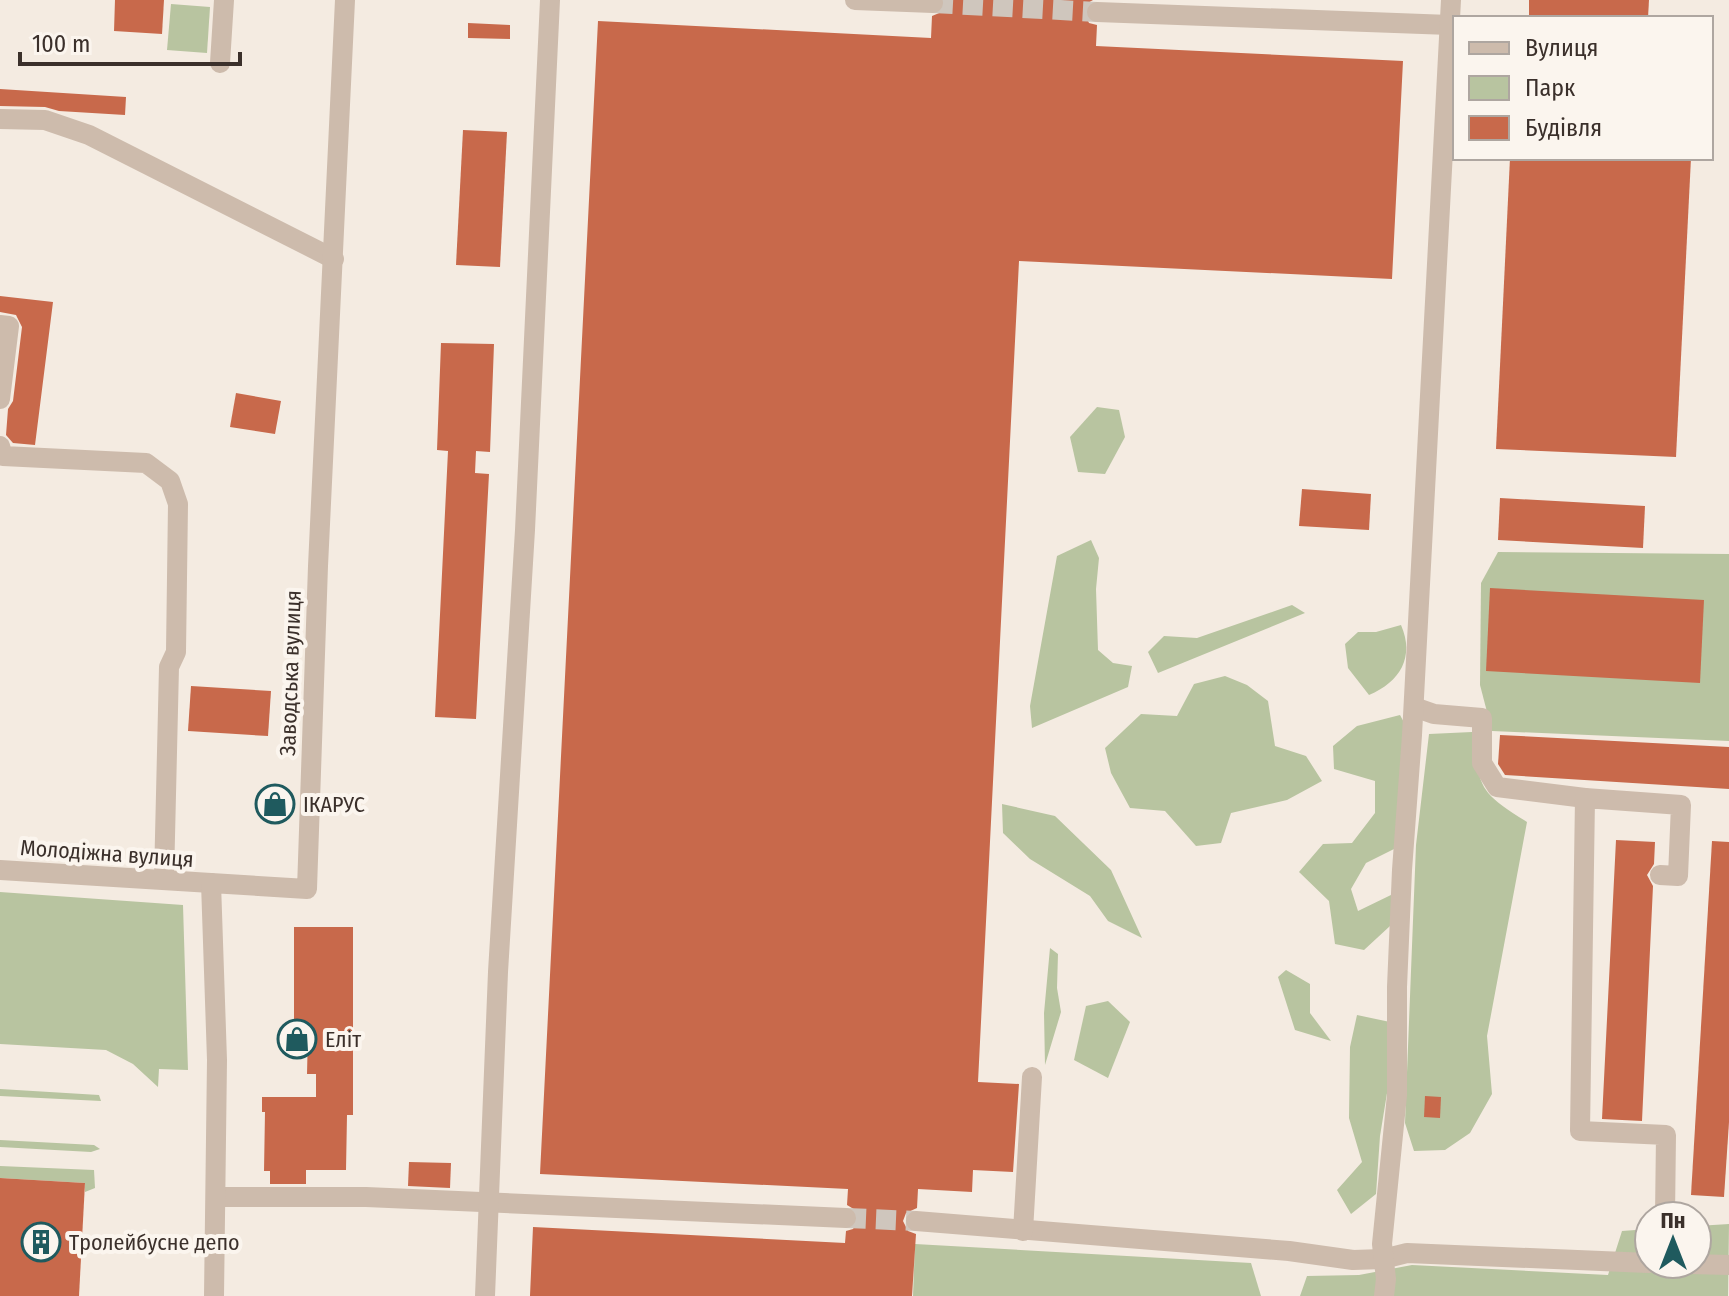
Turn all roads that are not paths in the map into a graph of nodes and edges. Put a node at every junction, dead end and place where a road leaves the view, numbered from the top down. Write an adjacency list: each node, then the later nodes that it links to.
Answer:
1 (224, 0): 9 (street)
2 (345, 0): 11 (street, Заводська вулиця)
3 (550, 0): 25 (street)
4 (855, 0): 6 (street)
5 (1451, 0): 8 (street)
6 (933, 3)
7 (1097, 12): 8 (street)
8 (1450, 25): 16 (street)
9 (220, 63)
10 (0, 119): 11 (street)
11 (334, 259): 21 (street, Заводська вулиця)
12 (0, 325): 13 (street)
13 (2, 371): 14 (street)
14 (0, 399)
15 (0, 446): 20 (street)
16 (1414, 707): 17 (street); 29 (street)
17 (1585, 798): 19 (street); 24 (street)
18 (0, 870): 20 (street, Молодіжна вулиця)
19 (1660, 875)
20 (164, 879): 21 (street, Молодіжна вулиця)
21 (211, 883): 23 (street)
22 (1032, 1077): 28 (street)
23 (216, 1197): 25 (street); 31 (street)
24 (1665, 1200)
25 (488, 1201): 26 (street); 32 (street)
26 (846, 1218)
27 (916, 1221): 28 (street)
28 (1023, 1231): 29 (street)
29 (1383, 1259): 30 (street); 33 (street)
30 (1633, 1262)
31 (214, 1296)
32 (485, 1296)
33 (1384, 1296)

